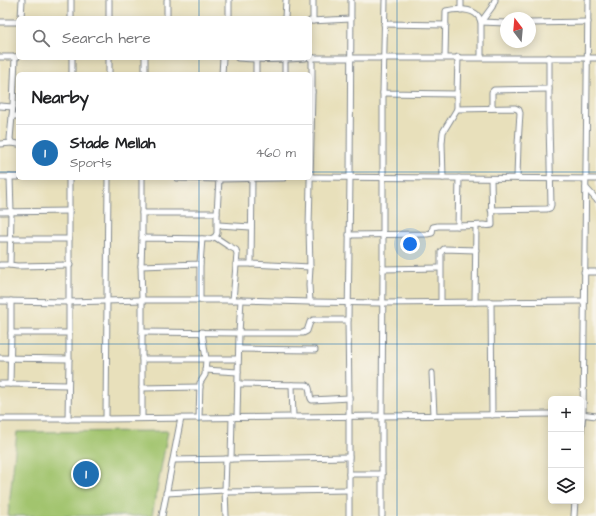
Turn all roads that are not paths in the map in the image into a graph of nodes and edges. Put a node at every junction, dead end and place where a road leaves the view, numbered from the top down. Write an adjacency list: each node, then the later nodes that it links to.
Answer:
1 (22, 0): 14 (street)
2 (71, 0): 15 (street)
3 (109, 0): 16 (street)
4 (167, 0): 17 (street)
5 (229, 0): 18 (street)
6 (286, 0): 19 (street)
7 (312, 0): 20 (street)
8 (351, 0): 21 (street)
9 (385, 0): 29 (street)
10 (461, 0): 13 (street)
11 (495, 0): 25 (street)
12 (588, 0): 26 (street)
13 (461, 10): 25 (street); 30 (street)
14 (21, 16)
15 (71, 16)
16 (109, 16)
17 (167, 16)
18 (229, 16)
19 (285, 16)
20 (311, 16)
21 (351, 20): 22 (street); 33 (street)
22 (312, 21)
23 (0, 22): 24 (street)
24 (16, 22)
25 (481, 22): 27 (street); 37 (street)
26 (588, 22): 28 (street); 40 (street)
27 (500, 23)
28 (536, 23)
29 (384, 24): 30 (street); 34 (street)
30 (446, 25): 35 (street)
31 (0, 57): 32 (street)
32 (16, 57)
33 (350, 57): 34 (street); 39 (street); 74 (street)
34 (383, 57): 35 (street); 60 (street)
35 (445, 57): 36 (street)
36 (458, 57): 37 (street); 61 (street)
37 (481, 57): 38 (street)
38 (549, 57): 40 (street); 58 (street)
39 (312, 58)
40 (588, 58): 41 (street); 81 (street)
41 (596, 58)
42 (17, 60): 50 (street)
43 (72, 60): 51 (street)
44 (109, 60): 52 (street)
45 (145, 60): 53 (street)
46 (223, 60): 54 (street)
47 (256, 60): 55 (street)
48 (285, 60): 56 (street)
49 (311, 60): 57 (street)
50 (17, 72)
51 (72, 72)
52 (108, 72)
53 (145, 72)
54 (222, 72)
55 (256, 72)
56 (286, 72)
57 (311, 72)
58 (549, 89): 64 (street); 80 (street)
59 (16, 92): 63 (street)
60 (383, 93): 61 (street); 75 (street)
61 (457, 94): 65 (street)
62 (0, 106): 63 (street)
63 (13, 107): 66 (street)
64 (492, 108): 65 (street); 78 (street)
65 (457, 109): 76 (street)
66 (15, 116): 67 (street)
67 (12, 143): 68 (street); 69 (street)
68 (0, 144)
69 (16, 144)
70 (16, 176): 72 (street)
71 (0, 177): 72 (street)
72 (10, 177): 94 (street)
73 (312, 177): 74 (street)
74 (350, 178): 75 (street); 102 (street)
75 (382, 178): 76 (street); 101 (street)
76 (443, 178): 77 (street)
77 (458, 178): 79 (street); 98 (street)
78 (517, 178): 79 (street); 80 (street)
79 (491, 179): 91 (street)
80 (550, 179): 81 (street); 91 (street)
81 (586, 179): 82 (street); 89 (street)
82 (596, 179)
83 (69, 180): 92 (street)
84 (108, 180): 127 (street)
85 (142, 180): 96 (street)
86 (219, 180): 95 (street)
87 (252, 180): 100 (street)
88 (310, 180): 117 (street)
89 (586, 188): 90 (street); 120 (street)
90 (596, 199)
91 (492, 210): 99 (street)
92 (69, 211): 94 (street); 106 (street)
93 (0, 212): 94 (street)
94 (11, 212): 108 (street)
95 (217, 212): 96 (street); 97 (street)
96 (142, 213): 104 (street)
97 (218, 225): 100 (street); 103 (street)
98 (458, 226): 99 (street); 101 (street)
99 (476, 226): 109 (street)
100 (251, 227): 112 (street)
101 (383, 234): 102 (street); 118 (street)
102 (349, 235): 132 (street)
103 (215, 237): 107 (street); 111 (street)
104 (142, 238): 107 (street); 116 (street)
105 (0, 239): 108 (street)
106 (69, 239): 108 (street); 115 (street)
107 (202, 239): 110 (street)
108 (11, 240): 114 (street)
109 (476, 250): 119 (street); 134 (street)
110 (200, 264): 116 (street); 123 (street)
111 (236, 264): 112 (street); 124 (street)
112 (252, 264): 117 (street)
113 (0, 265): 114 (street)
114 (10, 265): 115 (street)
115 (70, 266): 130 (street)
116 (141, 266): 122 (street)
117 (310, 267): 131 (street)
118 (383, 268): 119 (street); 136 (street)
119 (440, 268): 133 (street)
120 (584, 272): 121 (street); 128 (street)
121 (596, 272)
122 (142, 300): 123 (street); 127 (street); 138 (street)
123 (200, 300): 124 (street)
124 (234, 300): 125 (street)
125 (241, 300): 131 (street); 142 (street)
126 (0, 301): 129 (street)
127 (107, 301): 130 (street); 177 (street)
128 (584, 301): 135 (street); 161 (street)
129 (11, 302): 130 (street); 140 (street)
130 (69, 302): 141 (street)
131 (310, 302): 132 (street)
132 (348, 302): 136 (street); 137 (street)
133 (441, 302): 134 (street); 136 (street)
134 (475, 302): 135 (street)
135 (491, 302): 166 (street)
136 (382, 303): 168 (street)
137 (348, 320): 142 (street); 162 (street)
138 (142, 332): 139 (street); 148 (street)
139 (202, 332): 142 (street); 149 (street)
140 (11, 333): 141 (street); 146 (street)
141 (69, 333): 147 (street)
142 (239, 333): 143 (street)
143 (239, 349): 144 (street); 150 (street)
144 (315, 350)
145 (0, 358): 146 (street)
146 (11, 359): 147 (street); 155 (street)
147 (69, 359): 157 (street)
148 (142, 359): 149 (street); 160 (street)
149 (206, 360): 150 (street); 151 (street)
150 (238, 360): 152 (street)
151 (205, 370): 152 (street); 159 (street)
152 (238, 372): 156 (street)
153 (432, 373): 165 (street)
154 (0, 384): 155 (street)
155 (10, 384): 157 (street)
156 (238, 384): 158 (street); 170 (street)
157 (68, 385): 176 (street)
158 (292, 385): 162 (street); 171 (street)
159 (200, 387): 160 (street); 174 (street)
160 (142, 388): 172 (street)
161 (582, 396)
162 (349, 398): 167 (street)
163 (548, 414): 166 (street)
164 (584, 414): 169 (street)
165 (434, 415): 166 (street); 168 (street)
166 (492, 415)
167 (349, 416): 168 (street); 171 (street); 178 (street)
168 (382, 416): 182 (street)
169 (596, 416)
170 (234, 417): 171 (street); 174 (street); 179 (street)
171 (293, 417)
172 (142, 418): 173 (street); 177 (street)
173 (181, 418): 174 (street); 180 (street)
174 (199, 418)
175 (0, 419): 176 (street)
176 (68, 419): 177 (street)
177 (106, 419)
178 (349, 457): 179 (street); 181 (street)
179 (228, 459): 180 (street); 184 (street)
180 (173, 460): 185 (street)
181 (349, 474): 182 (street); 183 (street)
182 (382, 474): 190 (street)
183 (349, 490): 184 (street); 189 (street)
184 (225, 491): 185 (street); 188 (street)
185 (166, 493): 187 (street)
186 (575, 504): 191 (street)
187 (162, 516)
188 (226, 516)
189 (349, 516)
190 (382, 516)
191 (574, 516)

